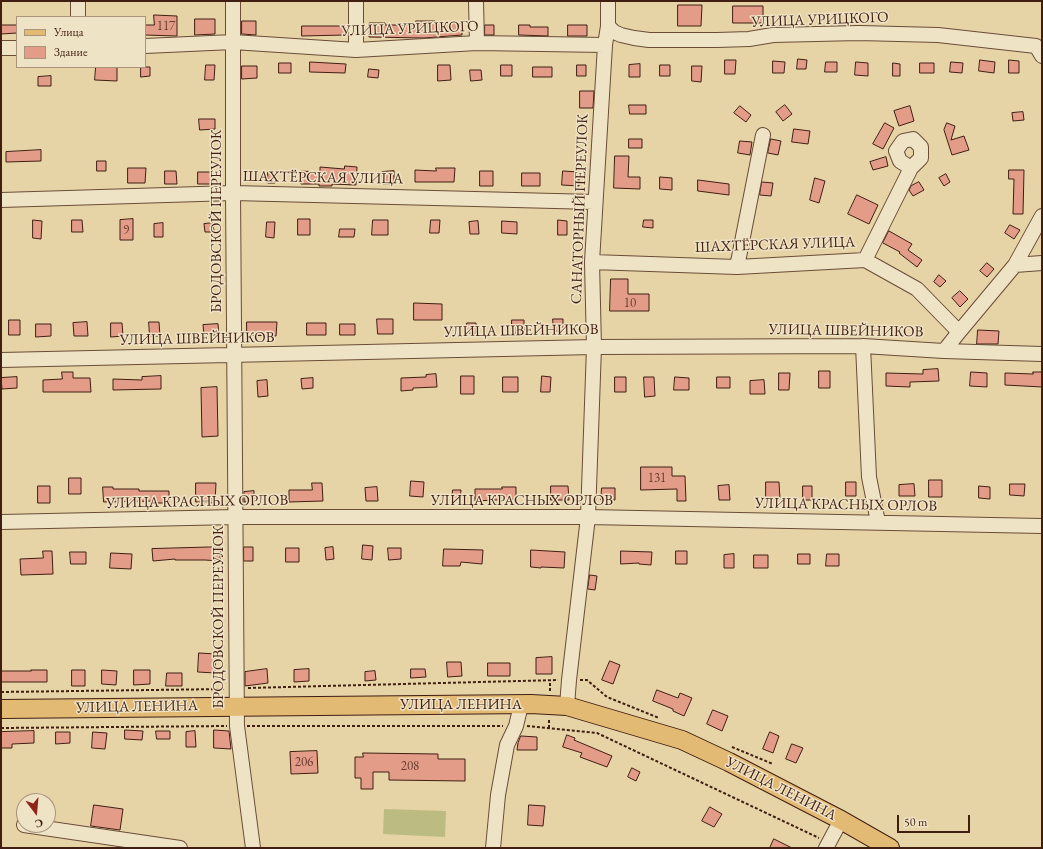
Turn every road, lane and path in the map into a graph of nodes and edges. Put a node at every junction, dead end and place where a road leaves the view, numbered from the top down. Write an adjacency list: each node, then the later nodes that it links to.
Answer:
1 (78, 1): 6 (street)
2 (234, 1): 8 (street, БРОДОВСКОЙ ПЕРЕУЛОК)
3 (356, 1): 14 (street)
4 (476, 1): 9 (street)
5 (608, 1): 7 (street, САНАТОРНЫЙ ПЕРЕУЛОК)
6 (78, 16)
7 (608, 26): 10 (street, САНАТОРНЫЙ ПЕРЕУЛОК); 15 (street, УЛИЦА УРИЦКОГО)
8 (233, 42): 11 (street, УЛИЦА УРИЦКОГО); 14 (street, УЛИЦА УРИЦКОГО); 18 (street, БРОДОВСКОЙ ПЕРЕУЛОК)
9 (477, 43): 10 (street, УЛИЦА УРИЦКОГО); 14 (street, УЛИЦА УРИЦКОГО)
10 (605, 45): 20 (street, САНАТОРНЫЙ ПЕРЕУЛОК)
11 (146, 46)
12 (1, 48): 13 (street)
13 (16, 48)
14 (356, 50)
15 (1039, 51)
16 (763, 135): 26 (street)
17 (911, 168): 22 (street)
18 (233, 193): 19 (street, ШАХТЁРСКАЯ УЛИЦА); 20 (street, ШАХТЁРСКАЯ УЛИЦА); 32 (street, БРОДОВСКОЙ ПЕРЕУЛОК)
19 (1, 200)
20 (595, 202): 23 (street, САНАТОРНЫЙ ПЕРЕУЛОК)
21 (1042, 216): 25 (street)
22 (865, 260): 26 (street, ШАХТЁРСКАЯ УЛИЦА); 27 (street, ШАХТЁРСКАЯ УЛИЦА)
23 (592, 262): 26 (street, ШАХТЁРСКАЯ УЛИЦА); 29 (street, САНАТОРНЫЙ ПЕРЕУЛОК)
24 (1042, 263): 25 (street)
25 (1015, 265): 27 (street)
26 (737, 266)
27 (959, 332): 30 (street)
28 (863, 346): 29 (street, УЛИЦА ШВЕЙНИКОВ); 30 (street, УЛИЦА ШВЕЙНИКОВ); 37 (street)
29 (594, 347): 32 (street, УЛИЦА ШВЕЙНИКОВ); 35 (street, САНАТОРНЫЙ ПЕРЕУЛОК)
30 (944, 351): 31 (street, УЛИЦА ШВЕЙНИКОВ)
31 (1042, 354)
32 (234, 355): 33 (street, УЛИЦА ШВЕЙНИКОВ); 34 (street, БРОДОВСКОЙ ПЕРЕУЛОК)
33 (1, 360)
34 (236, 517): 35 (street, УЛИЦА КРАСНЫХ ОРЛОВ); 36 (street, УЛИЦА КРАСНЫХ ОРЛОВ); 40 (street, БРОДОВСКОЙ ПЕРЕУЛОК)
35 (588, 517): 37 (street, УЛИЦА КРАСНЫХ ОРЛОВ); 41 (street, САНАТОРНЫЙ ПЕРЕУЛОК)
36 (1, 522)
37 (878, 522): 38 (street, УЛИЦА КРАСНЫХ ОРЛОВ)
38 (1042, 526)
39 (521, 705): 40 (main road, УЛИЦА ЛЕНИНА); 41 (main road, УЛИЦА ЛЕНИНА); 44 (street)
40 (236, 706): 42 (main road, УЛИЦА ЛЕНИНА); 43 (street, БРОДОВСКОЙ ПЕРЕУЛОК)
41 (567, 706): 46 (main road, УЛИЦА ЛЕНИНА)
42 (1, 709)
43 (236, 726): 44 (path); 45 (path); 50 (street, БРОДОВСКОЙ ПЕРЕУЛОК)
44 (516, 726): 48 (path); 51 (street)
45 (1, 728)
46 (841, 820): 48 (street); 52 (main road, УЛИЦА ЛЕНИНА)
47 (56, 830): 49 (street)
48 (827, 845)
49 (180, 848)
50 (253, 848)
51 (493, 848)
52 (890, 848)

